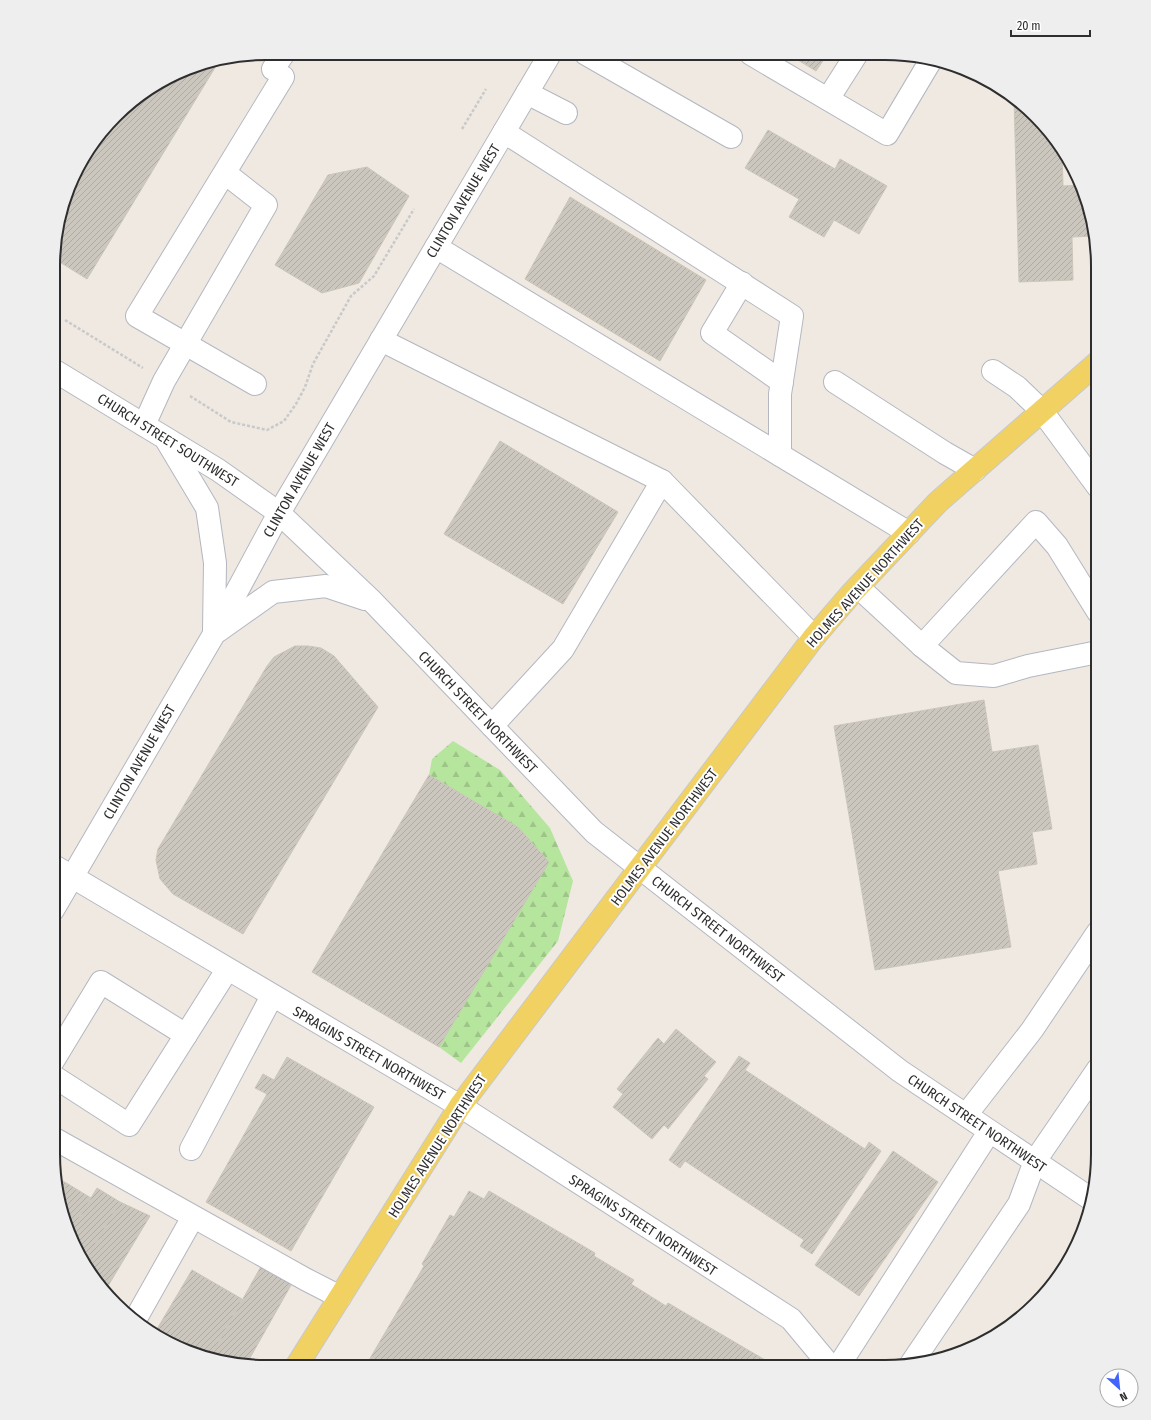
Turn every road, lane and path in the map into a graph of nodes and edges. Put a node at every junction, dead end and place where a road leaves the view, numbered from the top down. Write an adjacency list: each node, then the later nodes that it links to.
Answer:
1 (546, 60): 8 (street, CLINTON AVENUE WEST)
2 (596, 60): 13 (street)
3 (761, 60): 9 (street)
4 (853, 60): 9 (street)
5 (928, 65): 9 (street)
6 (280, 66): 14 (street)
7 (486, 89): 11 (path)
8 (527, 93): 10 (street); 12 (street, CLINTON AVENUE WEST)
9 (828, 99)
10 (566, 114)
11 (462, 129)
12 (504, 132): 16 (street, CLINTON AVENUE WEST); 17 (street)
13 (731, 138)
14 (225, 173): 20 (street); 20 (street)
15 (414, 209): 28 (path)
16 (436, 247): 19 (street, CLINTON AVENUE WEST); 32 (street)
17 (742, 283): 25 (street); 25 (street)
18 (65, 320): 22 (path)
19 (381, 340): 35 (street); 36 (street, CLINTON AVENUE WEST)
20 (185, 344): 27 (street); 30 (street)
21 (1091, 368): 29 (main road, HOLMES AVENUE NORTHWEST)
22 (146, 370)
23 (993, 371): 29 (street)
24 (60, 374): 30 (street, CHURCH STREET SOUTHWEST)
25 (782, 382): 32 (street)
26 (835, 382): 33 (street)
27 (255, 384)
28 (190, 396)
29 (1042, 411): 33 (main road, HOLMES AVENUE NORTHWEST); 34 (street)
30 (144, 425): 31 (street, CHURCH STREET SOUTHWEST)
31 (166, 438): 36 (street, CHURCH STREET SOUTHWEST); 41 (street)
32 (780, 455): 37 (street)
33 (975, 470): 37 (main road, HOLMES AVENUE NORTHWEST)
34 (1091, 478)
35 (662, 480): 42 (street); 45 (street)
36 (279, 514): 39 (street, CHURCH STREET NORTHWEST); 41 (street, CLINTON AVENUE WEST)
37 (909, 533): 38 (main road, HOLMES AVENUE NORTHWEST)
38 (858, 587): 42 (main road, HOLMES AVENUE NORTHWEST); 43 (street)
39 (372, 601): 41 (street); 45 (street, CHURCH STREET NORTHWEST)
40 (1091, 601): 43 (street)
41 (214, 634): 48 (street, CLINTON AVENUE WEST)
42 (814, 637): 46 (main road, HOLMES AVENUE NORTHWEST)
43 (922, 646): 44 (street)
44 (1091, 653)
45 (492, 726): 46 (street, CHURCH STREET NORTHWEST)
46 (640, 868): 57 (main road, HOLMES AVENUE NORTHWEST); 58 (street, CHURCH STREET NORTHWEST)
47 (60, 869): 48 (street, SPRAGINS STREET NORTHWEST)
48 (73, 877): 49 (street, CLINTON AVENUE WEST); 51 (street, SPRAGINS STREET NORTHWEST)
49 (60, 900)
50 (1091, 942): 58 (street)
51 (227, 970): 52 (street, SPRAGINS STREET NORTHWEST); 53 (street)
52 (272, 996): 57 (street, SPRAGINS STREET NORTHWEST); 61 (street)
53 (186, 1035): 54 (street); 56 (street)
54 (60, 1049)
55 (1091, 1079): 62 (street)
56 (60, 1081)
57 (460, 1106): 65 (main road, HOLMES AVENUE NORTHWEST); 69 (street, SPRAGINS STREET NORTHWEST)
58 (966, 1116): 59 (street, CHURCH STREET NORTHWEST)
59 (989, 1132): 62 (street, CHURCH STREET NORTHWEST); 70 (street)
60 (60, 1142): 64 (street)
61 (191, 1149)
62 (1035, 1161): 63 (street, CHURCH STREET NORTHWEST); 67 (street)
63 (1087, 1196)
64 (193, 1216): 65 (street); 66 (street)
65 (340, 1297): 68 (main road, HOLMES AVENUE NORTHWEST)
66 (138, 1315)
67 (915, 1357)
68 (300, 1360)
69 (825, 1360)
70 (842, 1360)

